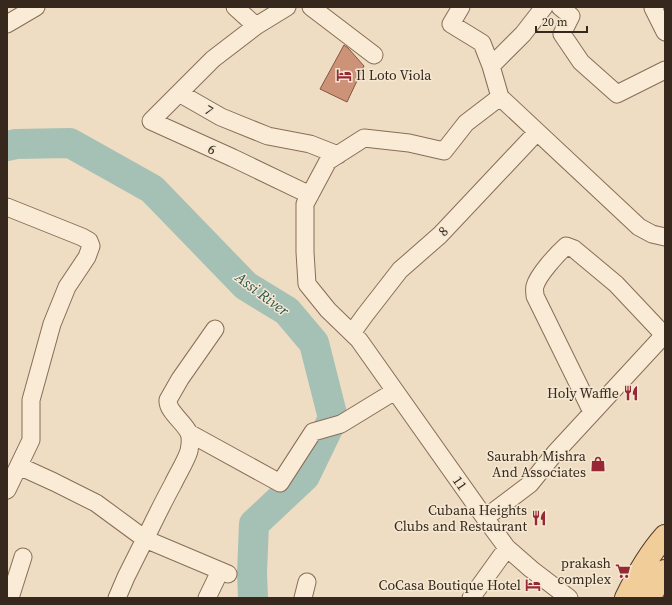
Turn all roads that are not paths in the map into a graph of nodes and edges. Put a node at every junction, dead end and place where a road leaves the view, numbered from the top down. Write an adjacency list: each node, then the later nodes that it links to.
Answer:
1 (36, 7): 9 (street)
2 (235, 7): 10 (street)
3 (288, 7): 10 (street)
4 (311, 7): 12 (street)
5 (461, 7): 13 (street)
6 (544, 7): 13 (street)
7 (560, 7): 14 (street)
8 (655, 7): 11 (street)
9 (7, 24)
10 (256, 26): 15 (street)
11 (665, 32)
12 (374, 55)
13 (491, 66): 16 (street)
14 (665, 70)
15 (179, 93): 18 (street, 7); 19 (street, 6)
16 (500, 97): 17 (street); 18 (street, 11)
17 (537, 132): 21 (street); 23 (street, 8)
18 (338, 155): 19 (street, 11)
19 (310, 195): 23 (street, 11)
20 (7, 207): 28 (street)
21 (665, 237)
22 (215, 329): 27 (street)
23 (352, 333): 25 (street, 11)
24 (665, 336): 26 (street); 26 (street)
25 (395, 391): 27 (street); 30 (street, 11)
26 (592, 412): 30 (street)
27 (188, 432): 32 (street)
28 (19, 466): 29 (street); 32 (street)
29 (7, 490)
30 (484, 518): 33 (street, 11)
31 (665, 536): 41 (main road)
32 (145, 539): 37 (street); 38 (street)
33 (507, 548): 39 (street); 40 (street, 11)
34 (23, 557): 36 (street)
35 (665, 571): 42 (main road)
36 (10, 598)
37 (117, 598)
38 (207, 598)
39 (471, 598)
40 (569, 598)
41 (626, 598)
42 (649, 598)

